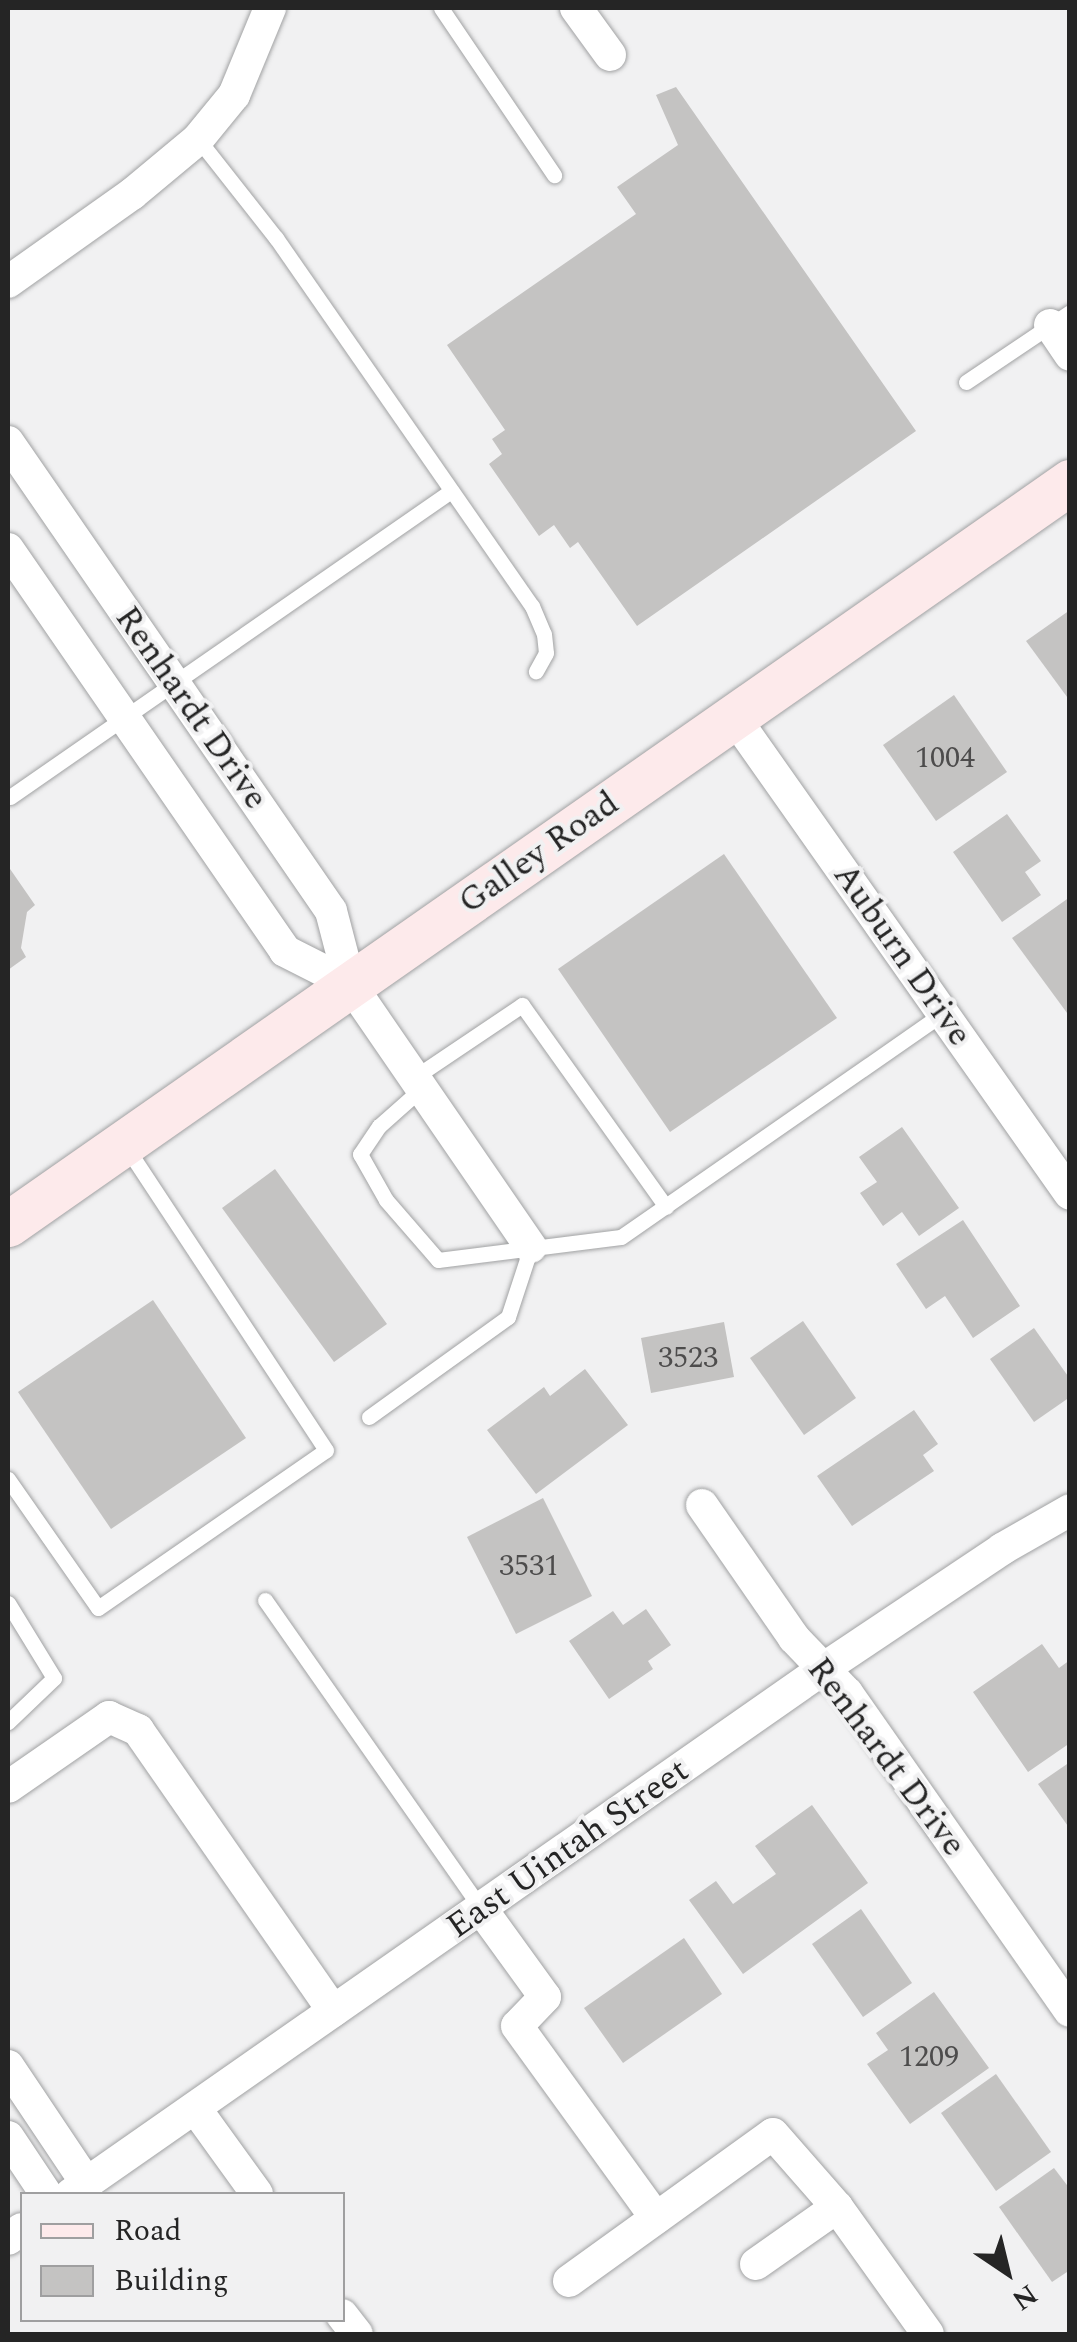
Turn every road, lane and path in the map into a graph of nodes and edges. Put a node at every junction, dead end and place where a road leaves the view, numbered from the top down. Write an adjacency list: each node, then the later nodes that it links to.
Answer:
1 (270, 8): 5 (street)
2 (441, 8): 6 (lane)
3 (576, 8): 4 (street)
4 (610, 55)
5 (198, 139): 7 (street); 13 (lane)
6 (554, 176)
7 (8, 282)
8 (1060, 319): 9 (street); 10 (lane)
9 (1070, 354)
10 (966, 382)
11 (8, 442): 16 (street, Renhardt Drive)
12 (1070, 482): 18 (main road, Galley Road)
13 (451, 491): 15 (lane); 16 (lane)
14 (8, 549): 17 (street, Renhardt Drive)
15 (536, 671)
16 (174, 684): 17 (lane); 20 (street, Renhardt Drive)
17 (124, 717): 19 (lane); 20 (street, Renhardt Drive)
18 (734, 717): 20 (main road, Galley Road); 21 (street, Auburn Drive)
19 (10, 797)
20 (350, 984): 22 (street, Renhardt Drive); 23 (main road, Galley Road)
21 (943, 1014): 24 (street, Auburn Drive); 25 (lane)
22 (418, 1083): 25 (lane); 27 (street, Renhardt Drive); 27 (lane)
23 (124, 1142): 26 (main road, Galley Road); 29 (lane)
24 (1070, 1194)
25 (666, 1208): 27 (lane)
26 (8, 1224)
27 (532, 1247): 28 (lane)
28 (369, 1417)
29 (8, 1479)
30 (702, 1506): 34 (street, Renhardt Drive)
31 (1070, 1510): 34 (street, East Uintah Street)
32 (265, 1600): 37 (lane)
33 (8, 1603): 35 (lane)
34 (823, 1669): 37 (street, East Uintah Street); 39 (street, Renhardt Drive)
35 (8, 1722)
36 (8, 1787): 38 (street)
37 (482, 1910): 38 (street, East Uintah Street); 47 (street)
38 (333, 2011): 41 (street, East Uintah Street)
39 (1070, 2011)
40 (8, 2066): 43 (street)
41 (195, 2108): 43 (street, East Uintah Street); 45 (street)
42 (8, 2137): 44 (street)
43 (79, 2189)
44 (45, 2192)
45 (255, 2192)
46 (838, 2208): 47 (street); 48 (street); 50 (street)
47 (656, 2218): 49 (street)
48 (756, 2264)
49 (569, 2281)
50 (928, 2334)

